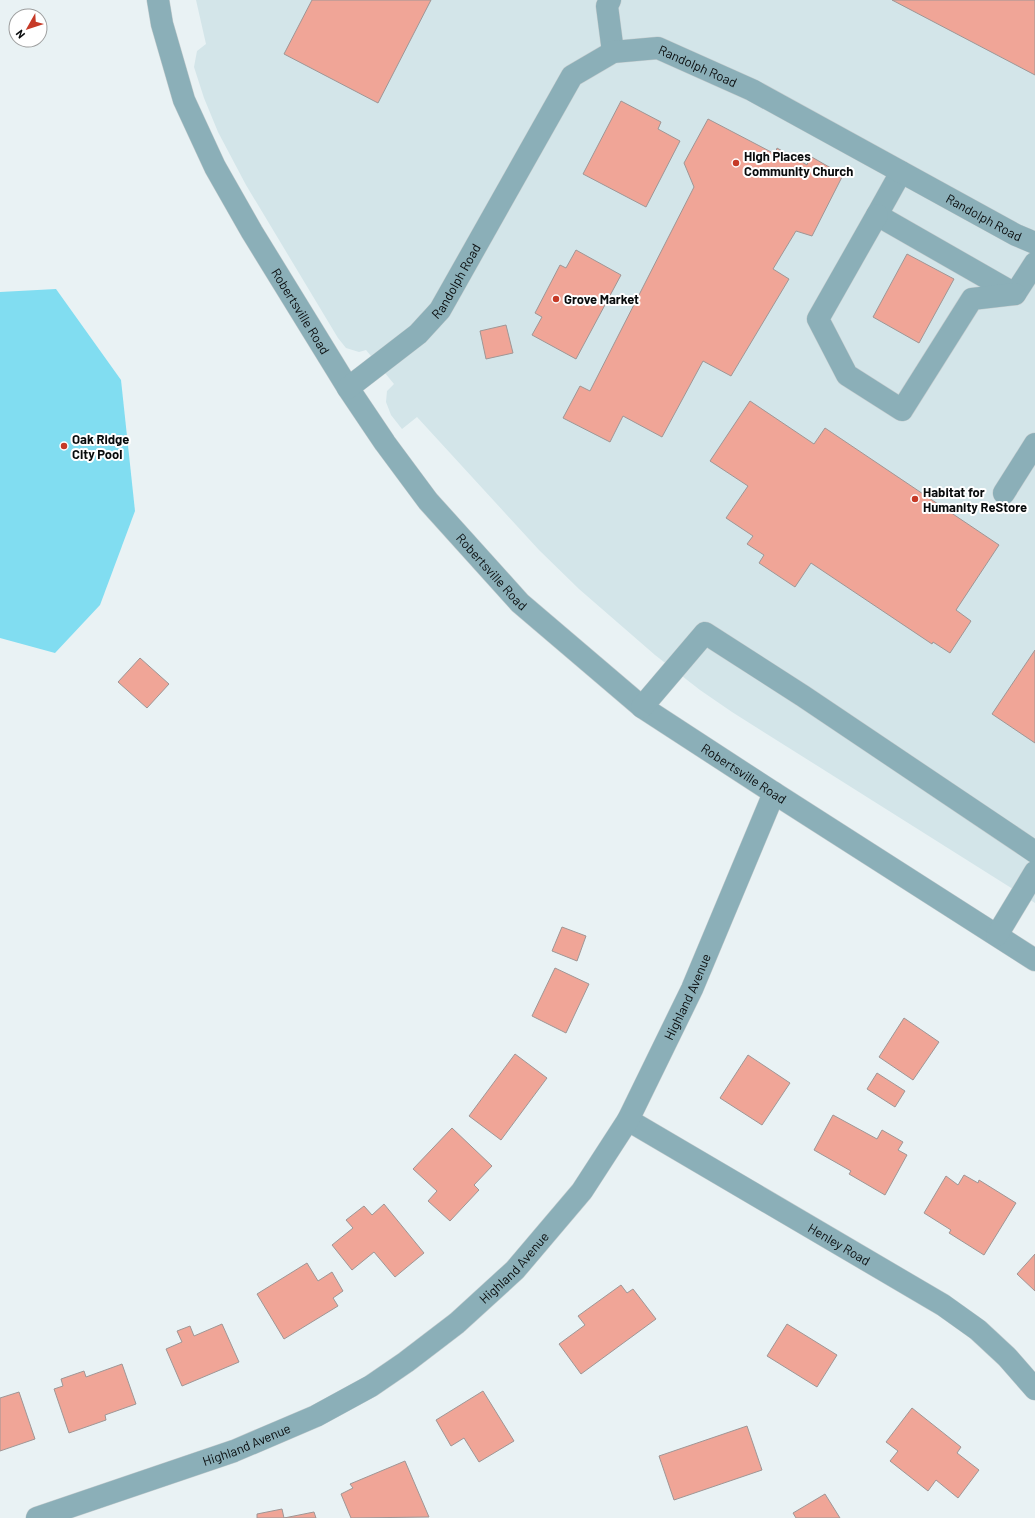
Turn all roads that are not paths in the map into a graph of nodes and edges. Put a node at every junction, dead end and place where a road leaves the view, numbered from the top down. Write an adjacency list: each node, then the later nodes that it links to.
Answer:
1 (158, 0): 9 (street, Robertsville Road)
2 (610, 0): 3 (street)
3 (613, 52): 4 (street, Randolph Road); 9 (street, Randolph Road)
4 (901, 172): 5 (street); 6 (street, Randolph Road)
5 (877, 215): 8 (street); 8 (street)
6 (1035, 243)
7 (1035, 264): 8 (street)
8 (1015, 294)
9 (348, 388): 12 (street, Robertsville Road)
10 (1035, 444): 11 (street)
11 (1004, 493)
12 (642, 707): 13 (street, Robertsville Road); 14 (street)
13 (774, 793): 16 (street, Robertsville Road); 18 (street, Highland Avenue)
14 (1035, 852)
15 (1035, 872): 16 (street)
16 (997, 935): 17 (street, Robertsville Road)
17 (1035, 960)
18 (628, 1120): 19 (street, Henley Road); 20 (street, Highland Avenue)
19 (1035, 1389)
20 (37, 1518)

